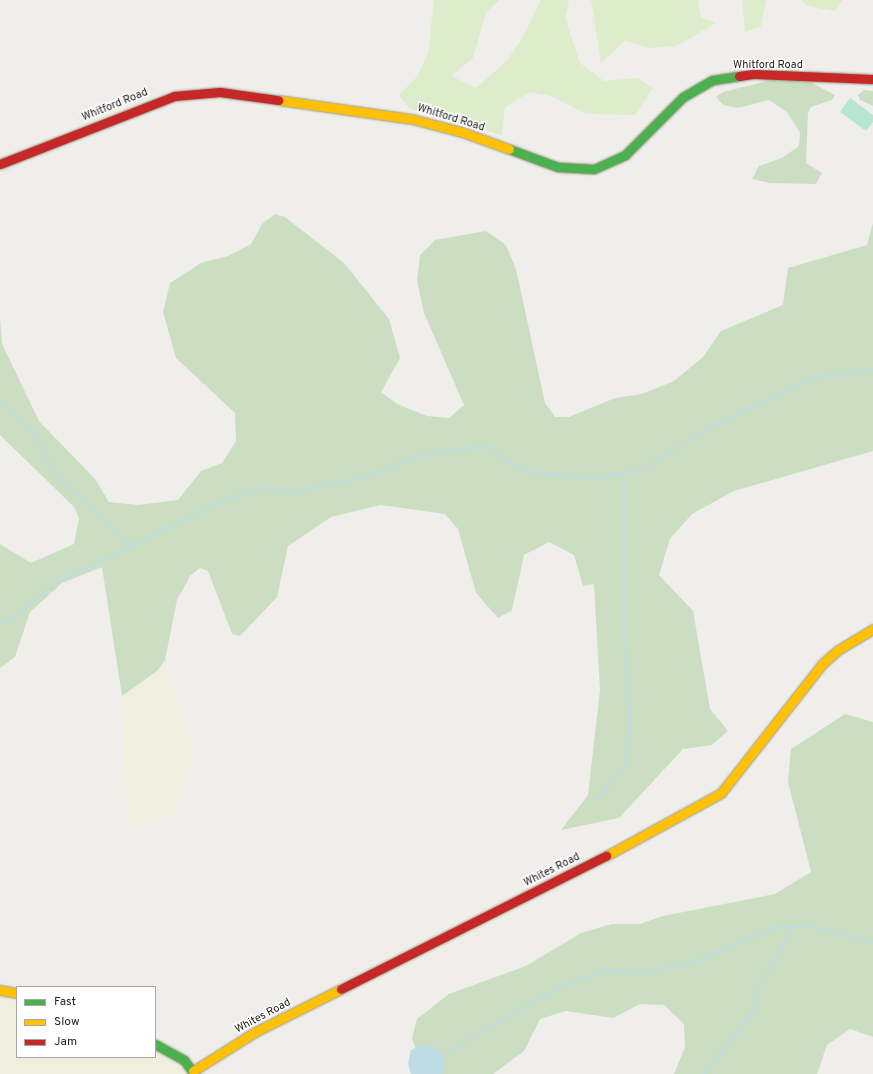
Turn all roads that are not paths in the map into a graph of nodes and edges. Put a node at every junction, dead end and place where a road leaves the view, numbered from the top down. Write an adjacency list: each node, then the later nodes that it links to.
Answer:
1 (873, 79): 2 (main road, Whitford Road)
2 (0, 164)
3 (873, 629): 7 (main road, Whites Road)
4 (0, 990): 5 (main road)
5 (16, 993)
6 (156, 1045): 7 (main road)
7 (193, 1073)

